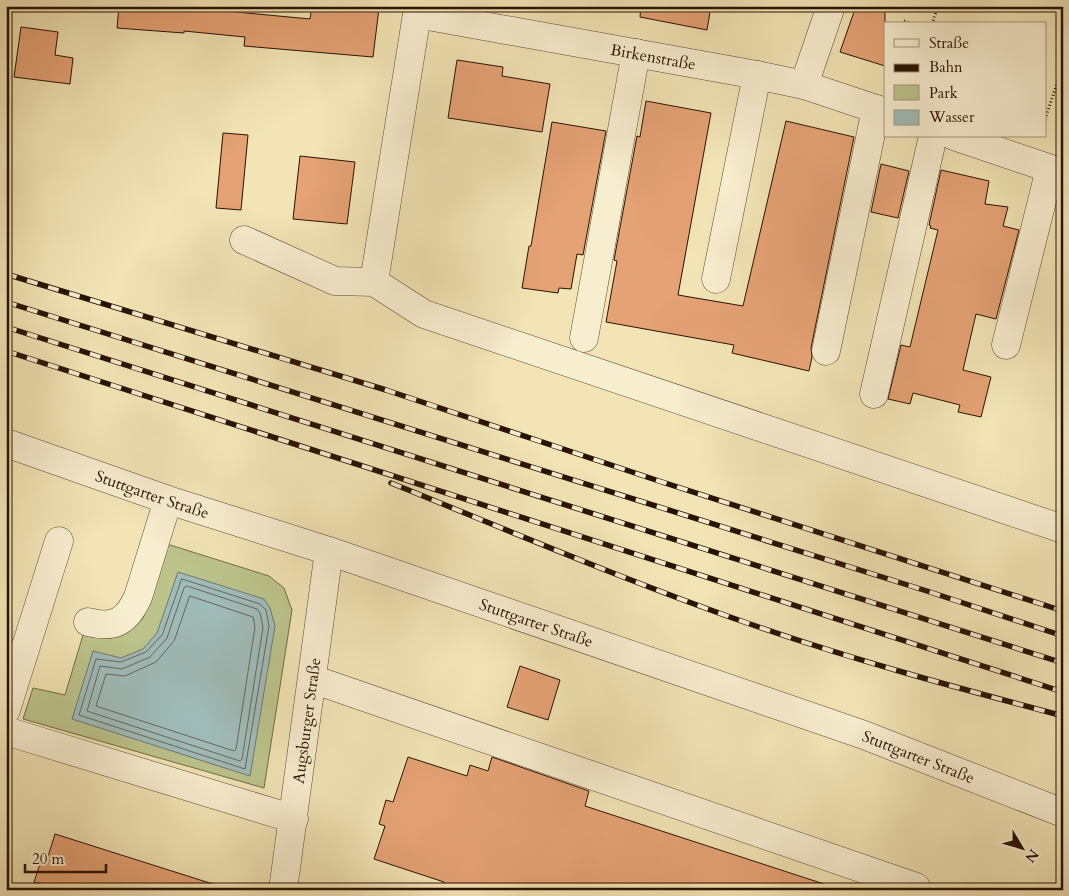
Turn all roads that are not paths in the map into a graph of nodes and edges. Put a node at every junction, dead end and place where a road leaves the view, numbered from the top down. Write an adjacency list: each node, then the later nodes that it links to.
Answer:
1 (831, 6): 5 (street)
2 (417, 10): 3 (street, Birkenstraße); 12 (street, Birkenstraße)
3 (636, 53): 4 (street, Birkenstraße); 13 (street)
4 (757, 75): 5 (street, Birkenstraße); 11 (street)
5 (804, 85): 6 (street, Birkenstraße)
6 (881, 111): 15 (street)
7 (933, 138): 16 (street)
8 (960, 138): 9 (street)
9 (1056, 171): 14 (street)
10 (244, 240): 12 (street)
11 (716, 279)
12 (374, 282): 19 (street)
13 (584, 338)
14 (1006, 346)
15 (826, 352)
16 (874, 394)
17 (6, 443): 18 (street, Stuttgarter Straße)
18 (168, 500): 21 (street, Stuttgarter Straße); 22 (street)
19 (1063, 529)
20 (59, 541): 24 (street)
21 (329, 551): 23 (street, Augsburger Straße); 26 (street, Stuttgarter Straße)
22 (88, 622)
23 (312, 679): 27 (street, Augsburger Straße); 29 (street)
24 (6, 710)
25 (6, 731): 27 (street)
26 (1063, 813)
27 (294, 818): 28 (street, Augsburger Straße)
28 (283, 890)
29 (916, 890)

